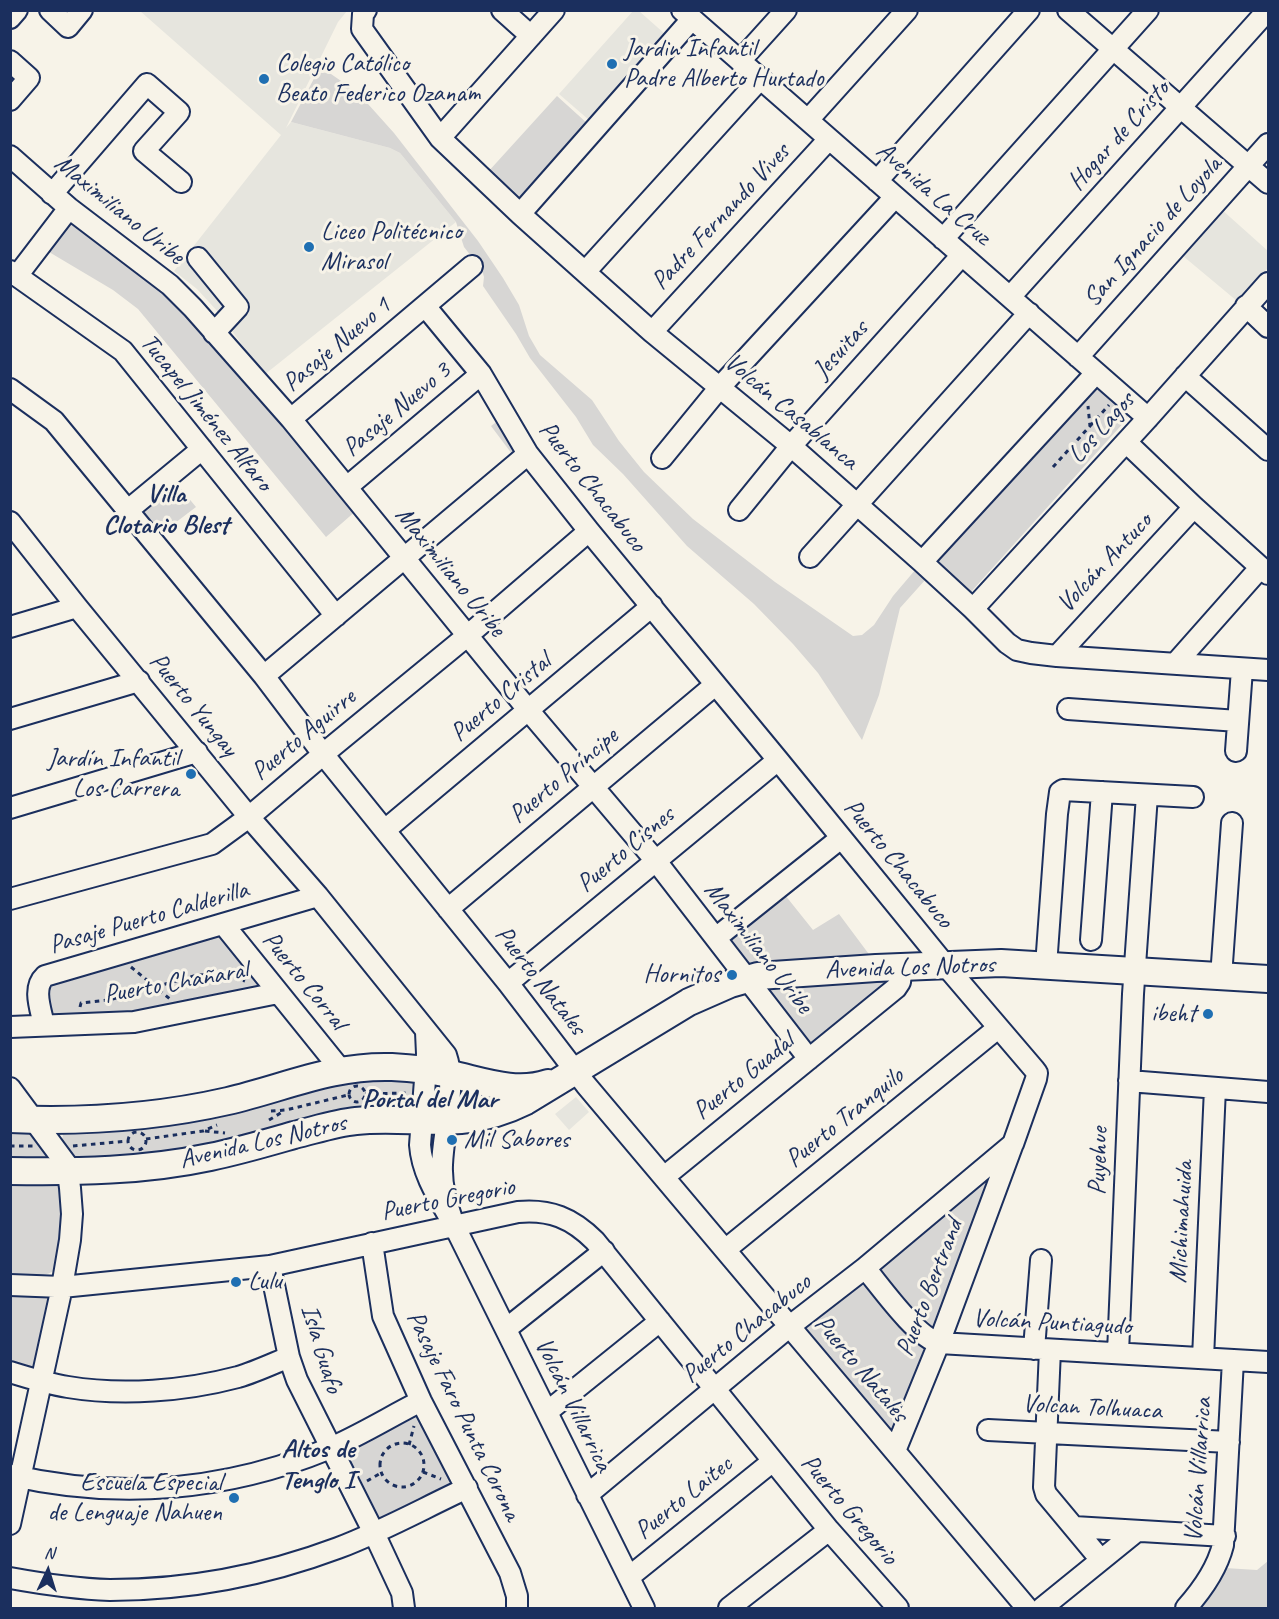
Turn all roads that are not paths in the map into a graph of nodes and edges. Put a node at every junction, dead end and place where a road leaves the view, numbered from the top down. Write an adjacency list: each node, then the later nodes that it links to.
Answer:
1 (17, 10): 13 (street)
2 (50, 10): 3 (street)
3 (82, 10)
4 (502, 10): 15 (street)
5 (554, 10): 15 (street)
6 (786, 10): 18 (street)
7 (907, 10): 22 (street, Padre Fernando Vives)
8 (1029, 10): 28 (street)
9 (1068, 10): 16 (street)
10 (1148, 10): 16 (street)
11 (1268, 10): 21 (street, Hogar de Cristo)
12 (687, 15): 18 (street, Avenida La Cruz); 34 (street)
13 (10, 18)
14 (364, 20): 23 (street, Volcán Casablanca)
15 (531, 36): 23 (street)
16 (1113, 50): 21 (street); 35 (street)
17 (10, 61): 20 (street)
18 (740, 61): 19 (street, Avenida La Cruz)
19 (760, 79): 22 (street, Avenida La Cruz); 39 (street)
20 (10, 100)
21 (1181, 108): 27 (street); 42 (street, Hogar de Cristo)
22 (808, 120): 24 (street, Avenida La Cruz)
23 (440, 138): 34 (street, Volcán Casablanca)
24 (829, 139): 28 (street, Avenida La Cruz); 47 (street, Padre Fernando Vives)
25 (1269, 144): 27 (street, San Ignacio de Loyola)
26 (10, 156): 31 (street, Maximiliano Uribe)
27 (1248, 166): 30 (street); 49 (street, San Ignacio de Loyola)
28 (877, 181): 32 (street, Avenida La Cruz)
29 (181, 182): 31 (street)
30 (1269, 183)
31 (52, 194): 33 (street, Maximiliano Uribe)
32 (895, 197): 35 (street, Avenida La Cruz); 53 (street)
33 (69, 208): 40 (street); 48 (street, Maximiliano Uribe)
34 (520, 214): 39 (street, Volcán Casablanca)
35 (943, 239): 36 (street, Avenida La Cruz)
36 (962, 255): 42 (street, Avenida La Cruz); 58 (street, Jesuitas)
37 (198, 258): 48 (street)
38 (472, 266): 43 (street, Pasaje Nuevo 1)
39 (585, 272): 47 (street, Volcán Casablanca)
40 (14, 274): 59 (street, Tucapel Jiménez Alfaro)
41 (1269, 283): 44 (street, Los Lagos)
42 (1010, 297): 45 (street, Avenida La Cruz)
43 (425, 306): 50 (street, Puerto Chacabuco); 56 (street, Pasaje Nuevo 1)
44 (1246, 306): 46 (street); 51 (street, Los Lagos)
45 (1029, 313): 49 (street, Avenida La Cruz); 64 (street)
46 (1269, 327)
47 (652, 332): 53 (street, Volcán Casablanca)
48 (214, 333): 56 (street, Maximiliano Uribe)
49 (1078, 357): 52 (street, Avenida La Cruz)
50 (481, 374): 61 (street, Puerto Chacabuco); 63 (street, Pasaje Nuevo 3)
51 (1185, 376): 55 (street, Los Lagos); 60 (street)
52 (1091, 378): 55 (street, Avenida La Cruz); 72 (street)
53 (720, 387): 58 (street, Volcán Casablanca); 62 (street)
54 (10, 389): 67 (street, Puerto Natales)
55 (1148, 418): 57 (street, Los Lagos)
56 (291, 419): 63 (street, Maximiliano Uribe)
57 (1126, 442): 65 (street); 76 (street, Los Lagos)
58 (791, 446): 64 (street, Volcán Casablanca); 66 (street, Jesuitas)
59 (202, 449): 67 (street); 77 (street, Tucapel Jiménez Alfaro)
60 (1269, 450)
61 (528, 454): 69 (street, Puerto Chacabuco); 71 (street)
62 (662, 458)
63 (347, 487): 71 (street, Maximiliano Uribe)
64 (857, 504): 70 (street); 72 (street, Volcán Casablanca)
65 (1194, 507): 73 (street); 80 (street, Volcán Antuco)
66 (739, 510)
67 (127, 511): 84 (street, Puerto Natales)
68 (14, 531): 75 (street, Puerto Yungay)
69 (589, 531): 74 (street, Puerto Chacabuco); 79 (street, Puerto Aguirre)
70 (810, 556)
71 (404, 559): 77 (street); 79 (street, Maximiliano Uribe)
72 (922, 562): 76 (street, Volcán Casablanca)
73 (1264, 571): 81 (street)
74 (652, 606): 86 (street, Puerto Chacabuco); 88 (street, Puerto Cristal)
75 (77, 607): 78 (street); 85 (street, Puerto Yungay)
76 (973, 609): 80 (street, Volcán Casablanca)
77 (336, 616): 84 (street)
78 (10, 627)
79 (467, 636): 88 (street, Maximiliano Uribe); 93 (street, Puerto Aguirre)
80 (1057, 656): 81 (street, Volcán Casablanca)
81 (1175, 664): 82 (street, Volcán Casablanca)
82 (1242, 669): 83 (street, Volcán Casablanca); 90 (street)
83 (1269, 670)
84 (264, 676): 93 (street, Puerto Natales)
85 (139, 681): 89 (street); 91 (street, Puerto Yungay)
86 (715, 685): 94 (street, Puerto Chacabuco); 95 (street, Puerto Príncipe)
87 (1068, 709): 90 (street)
88 (529, 711): 95 (street, Maximiliano Uribe); 102 (street, Puerto Cristal)
89 (10, 719)
90 (1238, 721): 92 (street)
91 (197, 752): 99 (street); 100 (street, Puerto Yungay)
92 (1236, 752)
93 (323, 754): 100 (street, Puerto Aguirre); 102 (street, Puerto Natales)
94 (778, 760): 103 (street, Puerto Chacabuco); 104 (street, Puerto Cisnes)
95 (593, 787): 104 (street, Maximiliano Uribe); 107 (street, Puerto Príncipe)
96 (1102, 792): 97 (street); 110 (street); 112 (street)
97 (1147, 795): 98 (street); 114 (street, Puyehue)
98 (1193, 797)
99 (10, 808)
100 (249, 817): 105 (street, Puerto Yungay); 106 (street, Puerto Aguirre)
101 (1232, 823): 115 (street)
102 (385, 830): 107 (street, Puerto Natales)
103 (842, 838): 109 (street); 111 (street, Puerto Chacabuco)
104 (656, 861): 109 (street, Maximiliano Uribe); 118 (street, Puerto Cisnes)
105 (318, 896): 108 (street, Pasaje Puerto Calderilla); 126 (street, Puerto Yungay)
106 (10, 899)
107 (448, 909): 118 (street, Puerto Natales)
108 (224, 925): 119 (street, Puerto Corral); 120 (street, Pasaje Puerto Calderilla)
109 (717, 937): 116 (street, Maximiliano Uribe)
110 (1091, 940)
111 (946, 966): 112 (main road, Avenida Los Notros); 113 (main road, Avenida Los Notros); 122 (street, Puerto Chacabuco)
112 (1046, 966): 114 (main road, Avenida Los Notros)
113 (902, 967): 116 (main road, Avenida Los Notros); 123 (street, Puerto Guadal)
114 (1134, 972): 115 (main road, Avenida Los Notros); 127 (street, Puyehue)
115 (1221, 977): 117 (main road, Avenida Los Notros)
116 (748, 978): 123 (street, Maximiliano Uribe); 125 (main road, Avenida Los Notros)
117 (1269, 979)
118 (508, 982): 125 (street, Puerto Natales)
119 (278, 993): 120 (street, Puerto Chañaral); 124 (street, Puerto Corral)
120 (44, 1025): 121 (street, Puerto Chañaral)
121 (10, 1027)
122 (998, 1028): 133 (street, Puerto Chacabuco); 139 (street, Puerto Tranquilo)
123 (809, 1059): 136 (street, Puerto Guadal)
124 (341, 1070): 126 (main road, Avenida Los Notros); 131 (main road, Avenida Los Notros)
125 (576, 1071): 126 (main road, Avenida Los Notros); 132 (main road, Avenida Los Notros); 136 (street, Puerto Natales)
126 (438, 1072): 132 (street, Volcán Villarrica)
127 (1129, 1081): 129 (street); 151 (street, Puyehue)
128 (10, 1088): 131 (street)
129 (1215, 1088): 130 (street); 153 (street, Michimahuida)
130 (1269, 1092)
131 (22, 1120): 135 (street)
132 (435, 1120): 135 (main road, Avenida Los Notros); 137 (street, Volcán Villarrica)
133 (1013, 1144): 143 (street, Puerto Chacabuco); 149 (street, Puerto Bertrand)
134 (10, 1171): 135 (main road, Avenida Los Notros)
135 (68, 1172): 145 (street)
136 (664, 1177): 139 (street, Puerto Natales)
137 (454, 1224): 138 (street, Puerto Gregorio); 140 (street, Puerto Gregorio); 148 (street, Volcán Villarrica)
138 (372, 1243): 142 (street, Puerto Gregorio); 159 (street, Pasaje Faro Punta Corona)
139 (725, 1250): 147 (street, Puerto Natales)
140 (604, 1251): 146 (street, Puerto Gregorio); 148 (street)
141 (1041, 1260): 150 (street)
142 (270, 1266): 145 (street, Puerto Gregorio); 152 (street, Isla Guafo)
143 (865, 1268): 147 (street, Puerto Chacabuco); 149 (street, Volcán Puntiagudo)
144 (10, 1285): 145 (street, Puerto Gregorio)
145 (62, 1287): 157 (street)
146 (660, 1321): 158 (street, Puerto Gregorio); 160 (street)
147 (790, 1326): 158 (street, Puerto Chacabuco); 165 (street, Puerto Natales)
148 (506, 1329): 160 (street, Volcán Villarrica)
149 (939, 1343): 150 (street, Volcán Puntiagudo); 165 (street, Puerto Bertrand)
150 (1042, 1349): 151 (street, Volcán Puntiagudo); 162 (street)
151 (1118, 1353): 153 (street, Volcán Puntiagudo)
152 (289, 1357): 157 (street); 164 (street, Isla Guafo)
153 (1203, 1358): 154 (street, Volcán Puntiagudo)
154 (1233, 1360): 155 (street, Volcán Puntiagudo); 163 (street, Volcán Villarrica)
155 (1269, 1362)
156 (10, 1372): 157 (street)
157 (40, 1381): 167 (street)
158 (715, 1389): 166 (street, Puerto Gregorio); 169 (street, Puerto Chacabuco)
159 (421, 1401): 164 (street); 168 (street, Pasaje Faro Punta Corona)
160 (547, 1412): 169 (street, Volcán Villarrica)
161 (988, 1430): 162 (street, Volcan Tolhuaca)
162 (1045, 1433): 163 (street, Volcan Tolhuaca); 171 (street)
163 (1229, 1442): 175 (street, Volcán Villarrica)
164 (330, 1448): 167 (street); 174 (street, Isla Guafo)
165 (895, 1451): 184 (street, Puerto Natales)
166 (773, 1461): 172 (street, Puerto Gregorio); 177 (street, Puerto Laitec)
167 (15, 1476): 170 (street)
168 (467, 1488): 174 (street); 181 (street, Pasaje Faro Punta Corona)
169 (588, 1495): 177 (street, Volcán Villarrica)
170 (10, 1524)
171 (1074, 1527): 173 (street); 176 (street)
172 (829, 1530): 179 (street, Puerto Gregorio); 183 (street)
173 (1137, 1531): 175 (street); 176 (street)
174 (374, 1533): 178 (street); 180 (street, Isla Guafo)
175 (1225, 1536): 186 (street, Volcán Villarrica)
176 (1101, 1560): 185 (street)
177 (629, 1577): 182 (street, Volcán Villarrica)
178 (10, 1578)
179 (888, 1605)
180 (404, 1608)
181 (517, 1608)
182 (644, 1608)
183 (729, 1608)
184 (1027, 1608)
185 (1042, 1608)
186 (1186, 1608)

